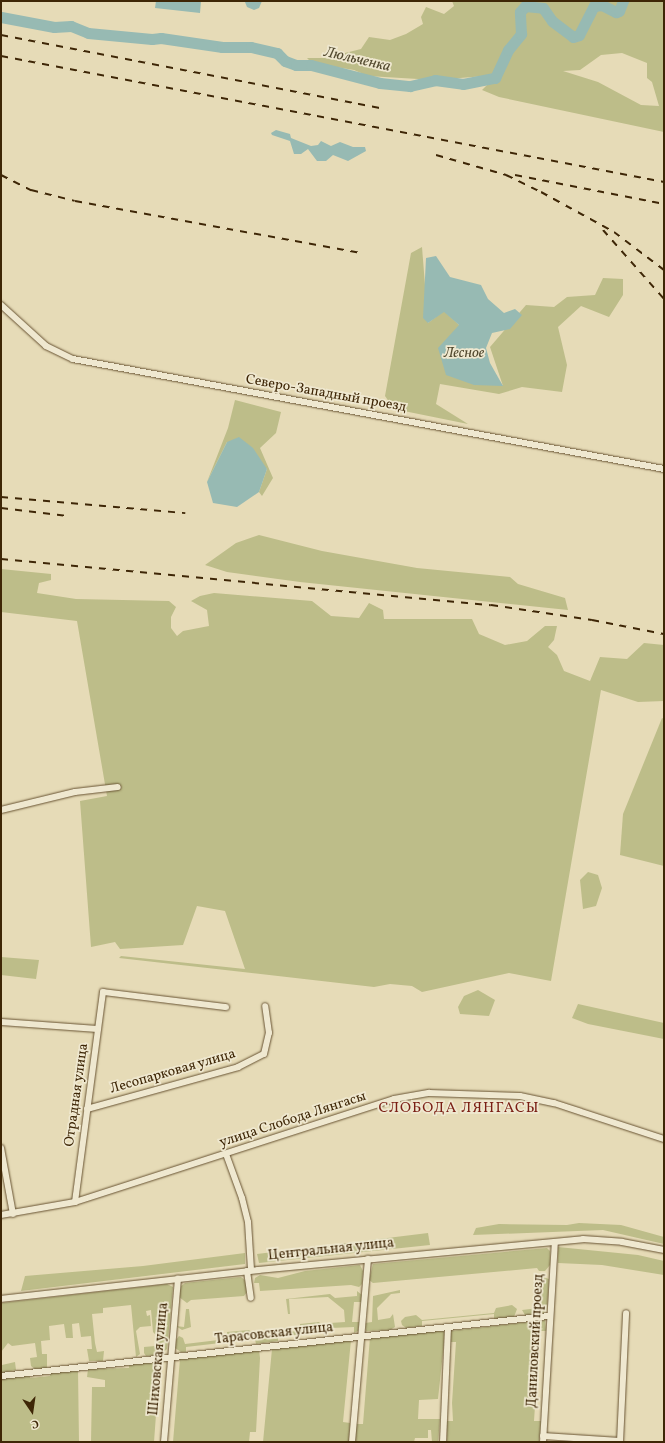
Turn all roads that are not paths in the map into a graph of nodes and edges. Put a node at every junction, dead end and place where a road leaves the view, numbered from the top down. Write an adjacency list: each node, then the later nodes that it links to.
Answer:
1 (1, 305): 2 (street, Северо-Западный проезд)
2 (664, 469)
3 (118, 787): 4 (street)
4 (1, 810)
5 (265, 1006): 9 (street, Лесопарковая улица)
6 (226, 1007): 8 (street, Отрадная улица)
7 (1, 1022): 8 (street)
8 (98, 1030): 9 (street, Отрадная улица)
9 (86, 1109): 13 (street, Отрадная улица)
10 (664, 1139): 12 (street, улица Слобода Лянгасы)
11 (1, 1148): 14 (street)
12 (226, 1154): 13 (street, улица Слобода Лянгасы); 19 (street)
13 (75, 1202): 14 (street, улица Слобода Лянгасы)
14 (13, 1214): 15 (street, улица Слобода Лянгасы)
15 (1, 1215)
16 (555, 1242): 17 (street, Центральная улица); 18 (street, Центральная улица); 24 (street, Даниловский проезд)
17 (664, 1250)
18 (368, 1259): 19 (street, Центральная улица); 26 (street)
19 (249, 1271): 20 (street, Центральная улица); 21 (street)
20 (178, 1279): 22 (street, Центральная улица); 27 (street, Шиховская улица)
21 (251, 1298)
22 (1, 1299)
23 (626, 1313): 30 (street)
24 (549, 1316): 25 (street, Тарасовская улица); 29 (street, Даниловский проезд)
25 (448, 1327): 26 (street, Тарасовская улица); 33 (street)
26 (361, 1337): 27 (street, Тарасовская улица); 32 (street)
27 (171, 1358): 28 (street, Тарасовская улица); 31 (street, Шиховская улица)
28 (1, 1376)
29 (543, 1439): 30 (street)
30 (620, 1441)
31 (164, 1442)
32 (352, 1442)
33 (443, 1442)

